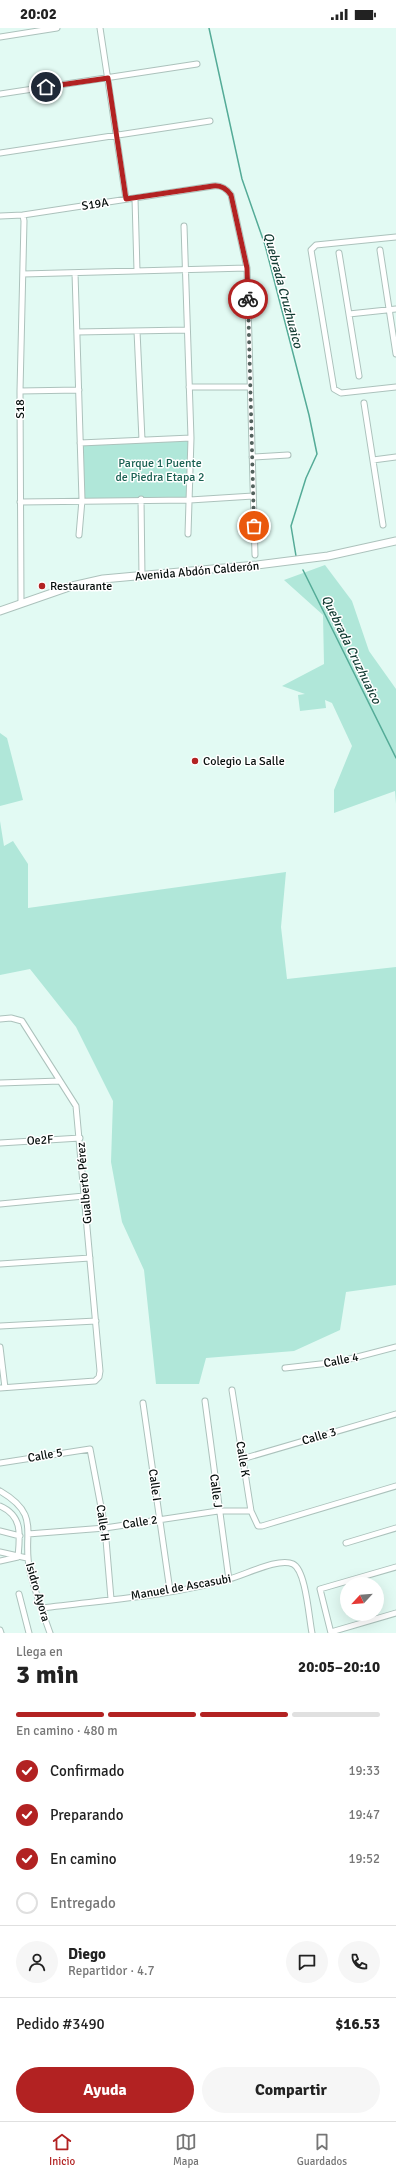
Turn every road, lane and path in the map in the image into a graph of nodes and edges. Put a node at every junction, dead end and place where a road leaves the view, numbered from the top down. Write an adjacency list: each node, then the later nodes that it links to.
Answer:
1 (57, 28): 3 (street)
2 (100, 28): 5 (street)
3 (0, 37)
4 (197, 64): 5 (street)
5 (108, 78): 6 (street); 8 (street)
6 (0, 94)
7 (210, 122): 8 (street)
8 (116, 134): 9 (street); 11 (street)
9 (0, 153)
10 (135, 198): 11 (street, S19A); 18 (street, S19A); 20 (street)
11 (126, 199): 12 (street, S19A)
12 (23, 215): 13 (street, S19A); 22 (street, S18)
13 (0, 216)
14 (184, 226): 19 (street)
15 (396, 237): 33 (street)
16 (380, 250): 24 (street)
17 (339, 253): 25 (street)
18 (247, 268): 19 (street); 32 (street, S19A)
19 (186, 269): 20 (street); 26 (street)
20 (137, 271): 21 (street)
21 (75, 272): 22 (street); 28 (street)
22 (24, 274): 35 (street, S18)
23 (396, 309): 24 (street)
24 (389, 310): 25 (street); 29 (street)
25 (349, 314): 30 (street)
26 (187, 330): 27 (street); 31 (street)
27 (137, 331): 28 (street); 38 (street)
28 (77, 332): 34 (street)
29 (396, 354)
30 (359, 376)
31 (189, 387): 32 (street); 37 (street)
32 (250, 387): 41 (street, S19A)
33 (396, 387)
34 (79, 390): 35 (street); 39 (street)
35 (20, 391): 48 (street, S18)
36 (364, 403): 43 (street)
37 (191, 438): 38 (street); 47 (street)
38 (142, 440): 39 (street)
39 (80, 443): 46 (street)
40 (288, 455): 41 (street)
41 (252, 457): 44 (street, S19A)
42 (396, 457): 43 (street)
43 (373, 460): 49 (street)
44 (253, 496): 47 (street); 53 (street, S19A)
45 (141, 499): 46 (street); 47 (street); 54 (street)
46 (82, 500): 48 (street); 51 (street)
47 (190, 500): 50 (street)
48 (20, 502): 55 (street, S18)
49 (383, 524)
50 (188, 534)
51 (79, 535)
52 (396, 541): 54 (street, Avenida Abdón Calderón)
53 (255, 555)
54 (142, 576): 55 (street, Avenida Abdón Calderón)
55 (21, 603): 56 (street, Avenida Abdón Calderón)
56 (0, 611)
57 (0, 1019): 58 (street, Gualberto Pérez)
58 (60, 1081): 59 (street); 60 (street, Gualberto Pérez)
59 (0, 1083)
60 (80, 1138): 61 (street, Oe2F); 62 (street, Gualberto Pérez)
61 (0, 1143)
62 (84, 1196): 63 (street); 64 (street, Gualberto Pérez)
63 (0, 1204)
64 (90, 1258): 65 (street); 66 (street, Gualberto Pérez)
65 (0, 1264)
66 (96, 1321): 67 (street); 71 (street, Gualberto Pérez)
67 (0, 1326)
68 (0, 1346): 71 (street)
69 (396, 1347): 70 (street, Calle 4)
70 (285, 1368)
71 (2, 1388)
72 (232, 1390): 77 (street, Calle K)
73 (143, 1402): 84 (street, Calle I)
74 (204, 1402): 82 (street, Calle J)
75 (396, 1414): 77 (street, Calle 3)
76 (90, 1449): 78 (street, Calle 5); 85 (street, Calle H)
77 (242, 1459): 83 (street, Calle K)
78 (0, 1463)
79 (396, 1486): 83 (street, Calle K)
80 (0, 1492): 88 (street, Isidro Ayora)
81 (0, 1506): 89 (street)
82 (218, 1511): 83 (street, Calle 2); 84 (street, Calle 2); 96 (street, Calle J)
83 (251, 1511)
84 (160, 1519): 85 (street, Calle 2); 97 (street, Calle I)
85 (105, 1528): 88 (street, Calle 2); 99 (street, Calle H)
86 (396, 1528): 90 (street)
87 (0, 1531): 89 (street)
88 (28, 1534): 93 (street, Isidro Ayora)
89 (20, 1536): 92 (street)
90 (346, 1543)
91 (0, 1552): 92 (street)
92 (18, 1557): 93 (street); 94 (street)
93 (27, 1558): 100 (street, Isidro Ayora)
94 (0, 1561)
95 (396, 1568): 105 (street)
96 (229, 1580): 97 (street, Manuel de Ascasubi); 104 (street, Manuel de Ascasubi)
97 (170, 1591): 99 (street, Manuel de Ascasubi)
98 (19, 1594): 102 (street)
99 (111, 1599): 100 (street, Manuel de Ascasubi)
100 (42, 1608): 103 (street, Isidro Ayora)
101 (396, 1613): 105 (street)
102 (29, 1633)
103 (50, 1633)
104 (312, 1633)
105 (331, 1633)

